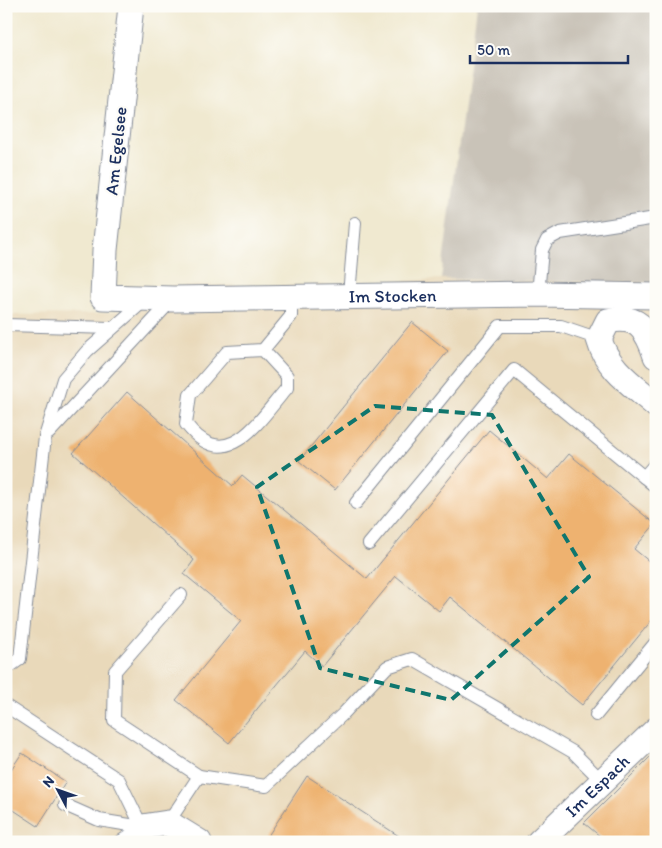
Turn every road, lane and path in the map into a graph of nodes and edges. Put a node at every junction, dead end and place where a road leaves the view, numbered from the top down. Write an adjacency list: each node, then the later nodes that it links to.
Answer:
1 (131, 6): 6 (street, Am Egelsee)
2 (656, 218): 4 (lane)
3 (355, 224): 5 (lane)
4 (538, 294): 5 (street, Im Stocken); 7 (street, Im Stocken)
5 (348, 295): 9 (street, Im Stocken)
6 (103, 296): 8 (street, Im Stocken)
7 (656, 296)
8 (138, 297): 10 (street, Im Stocken); 12 (lane)
9 (291, 298): 10 (street, Im Stocken); 14 (lane)
10 (173, 299): 17 (lane)
11 (6, 325): 12 (lane)
12 (111, 328): 17 (lane)
13 (599, 338): 15 (street); 16 (street); 21 (lane)
14 (262, 350): 14 (lane)
15 (656, 356)
16 (656, 405)
17 (46, 437): 25 (lane)
18 (656, 463): 19 (lane)
19 (644, 477): 20 (lane); 22 (lane)
20 (656, 487)
21 (356, 503)
22 (369, 544)
23 (181, 595): 29 (lane)
24 (655, 643): 27 (lane)
25 (6, 670)
26 (6, 706): 33 (lane)
27 (596, 715)
28 (656, 730): 30 (street, Im Espach)
29 (199, 776): 30 (lane); 32 (lane)
30 (604, 782): 36 (street, Im Espach)
31 (65, 805): 33 (lane)
32 (168, 823): 33 (street); 35 (street)
33 (142, 827): 34 (lane)
34 (120, 842)
35 (199, 842)
36 (540, 842)

